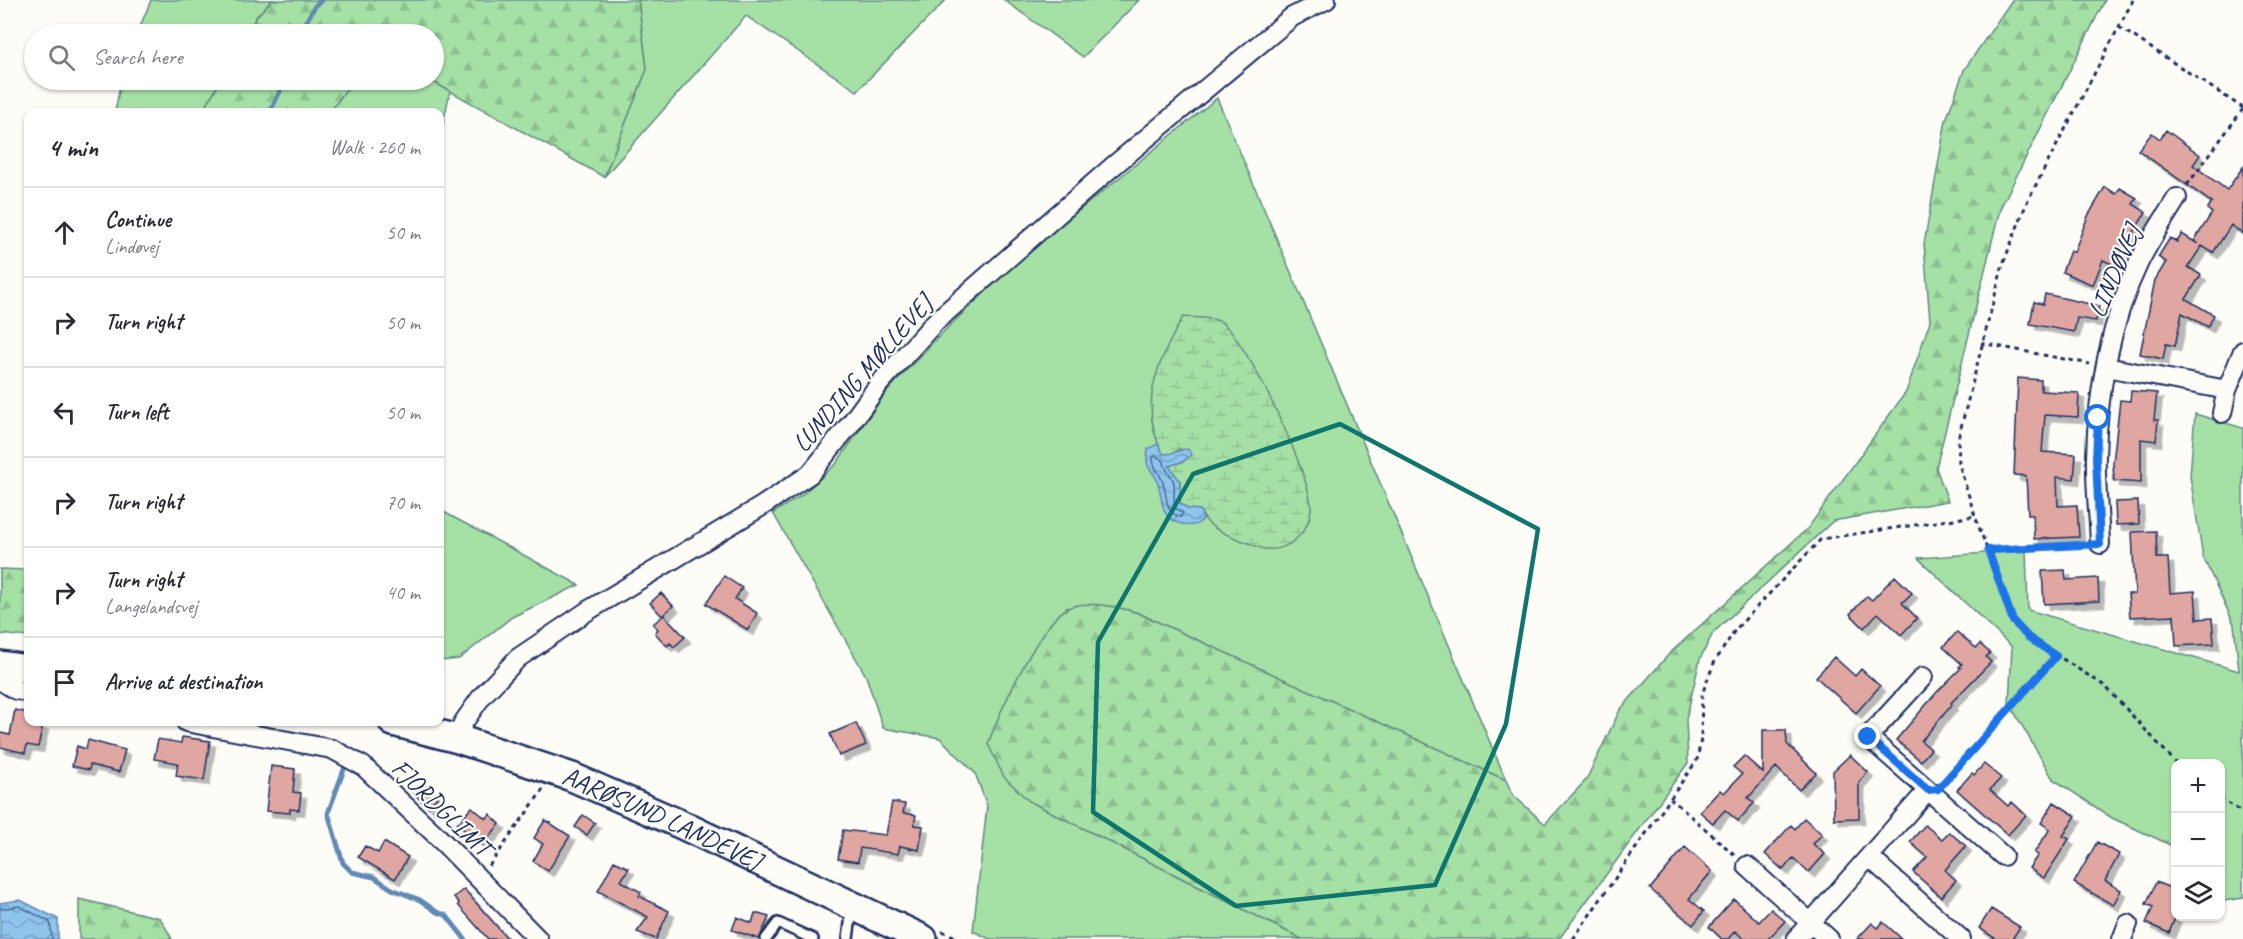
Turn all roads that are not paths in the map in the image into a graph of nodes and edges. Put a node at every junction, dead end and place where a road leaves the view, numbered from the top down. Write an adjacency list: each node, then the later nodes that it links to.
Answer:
1 (1326, 0): 14 (street, LUNDING MØLLEVEJ)
2 (2177, 198): 4 (street, LINDØVEJ)
3 (2243, 351): 5 (street)
4 (2106, 367): 5 (street); 7 (street, LINDØVEJ)
5 (2227, 390): 6 (street)
6 (2222, 413)
7 (2100, 544)
8 (0, 665): 9 (street); 11 (street)
9 (24, 668)
10 (1923, 677): 15 (street)
11 (24, 691)
12 (208, 726): 21 (street, FJORDGLIMT)
13 (408, 726): 14 (street, AARØSUND LANDEVEJ)
14 (458, 739): 19 (street, AARØSUND LANDEVEJ)
15 (1928, 790): 16 (street); 17 (street)
16 (2003, 856)
17 (1869, 857): 20 (street); 28 (street)
18 (1746, 866): 20 (street)
19 (852, 905): 24 (lane); 25 (street, AARØSUND LANDEVEJ)
20 (1811, 923): 26 (street); 27 (street)
21 (538, 939)
22 (766, 939): 23 (lane)
23 (813, 939)
24 (848, 939)
25 (923, 939)
26 (1796, 939)
27 (1829, 939)
28 (1961, 939)

